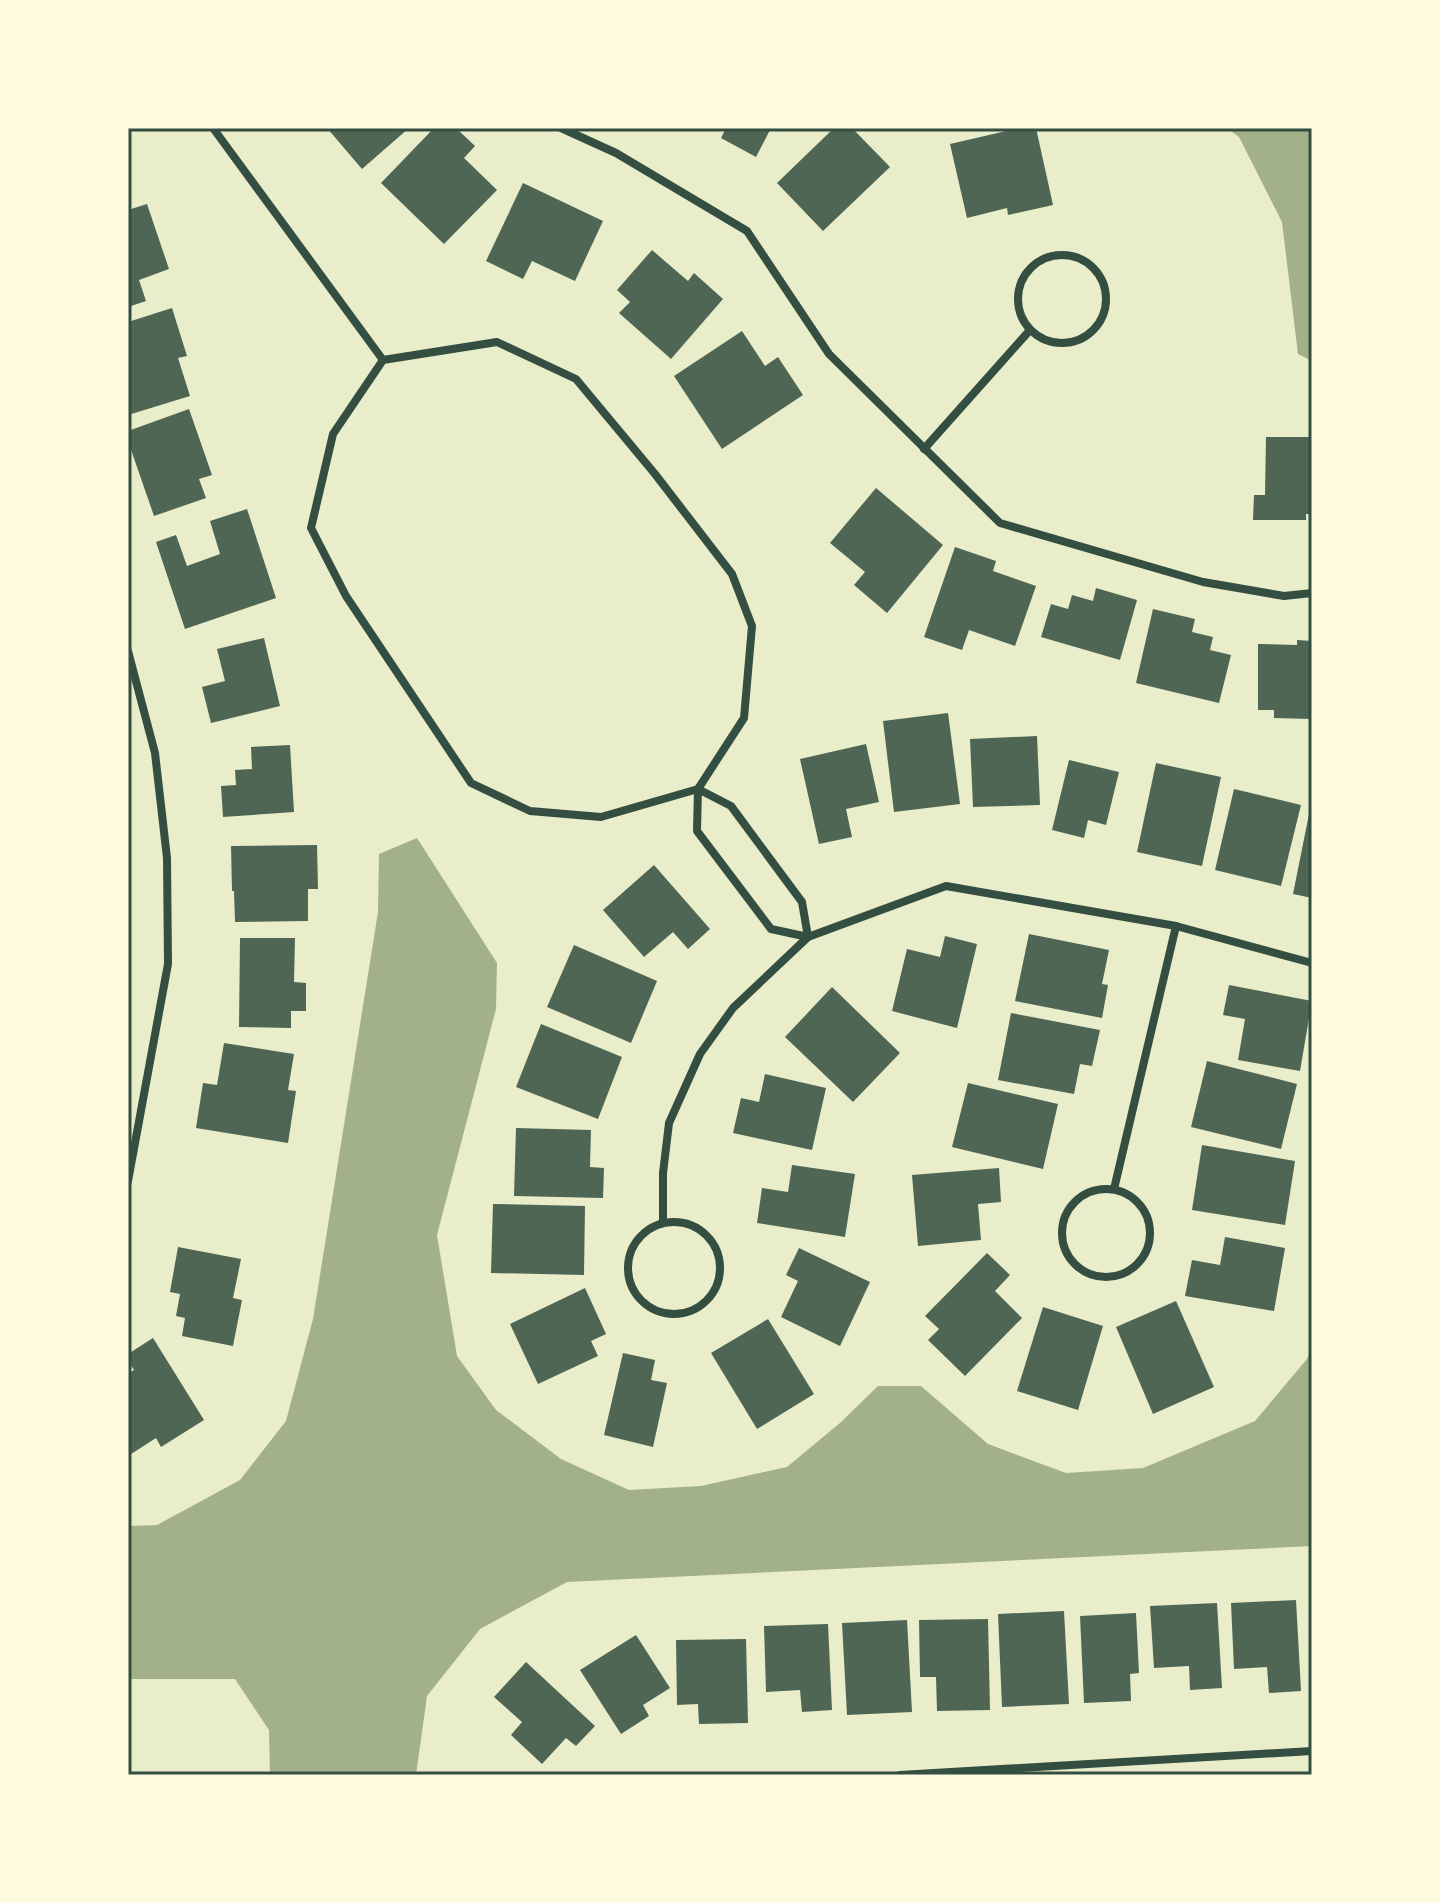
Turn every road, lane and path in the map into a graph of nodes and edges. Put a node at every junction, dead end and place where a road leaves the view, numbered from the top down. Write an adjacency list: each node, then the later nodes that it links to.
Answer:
1 (213, 128): 4 (street)
2 (561, 128): 5 (street)
3 (1030, 330): 3 (street); 5 (street)
4 (383, 360): 8 (street); 8 (street)
5 (924, 449): 6 (street)
6 (1312, 593)
7 (128, 651): 12 (street)
8 (698, 789): 10 (street); 10 (street)
9 (1176, 926): 10 (street); 11 (street); 13 (street)
10 (808, 937): 14 (street)
11 (1312, 963)
12 (128, 1181)
13 (1114, 1189): 13 (street)
14 (663, 1222): 14 (street)
15 (1312, 1751): 16 (street)
16 (900, 1775)

